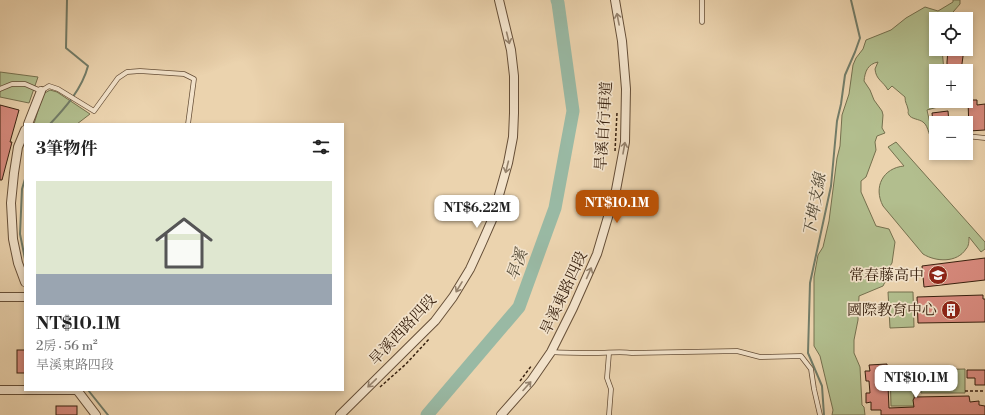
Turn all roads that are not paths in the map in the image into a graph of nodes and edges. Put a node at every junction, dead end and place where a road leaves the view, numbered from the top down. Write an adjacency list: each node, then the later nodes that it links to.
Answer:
1 (499, 0): 21 (street, 旱溪西路四段, one-way to 21)
2 (614, 0): 15 (street, 旱溪東路四段, one-way to 2)
3 (702, 0): 4 (lane)
4 (702, 22)
5 (0, 89): 6 (lane)
6 (41, 90): 7 (street); 8 (lane)
7 (28, 123)
8 (188, 123)
9 (24, 132): 12 (street)
10 (973, 137): 11 (lane)
11 (985, 138)
12 (24, 279)
13 (0, 297): 14 (street)
14 (24, 297)
15 (552, 352): 16 (lane); 22 (street, 旱溪東路四段, one-way to 15)
16 (609, 353): 23 (lane); 24 (lane)
17 (0, 390): 18 (street)
18 (24, 390)
19 (78, 391): 20 (street)
20 (96, 415)
21 (340, 415)
22 (501, 415)
23 (609, 415)
24 (820, 415)

